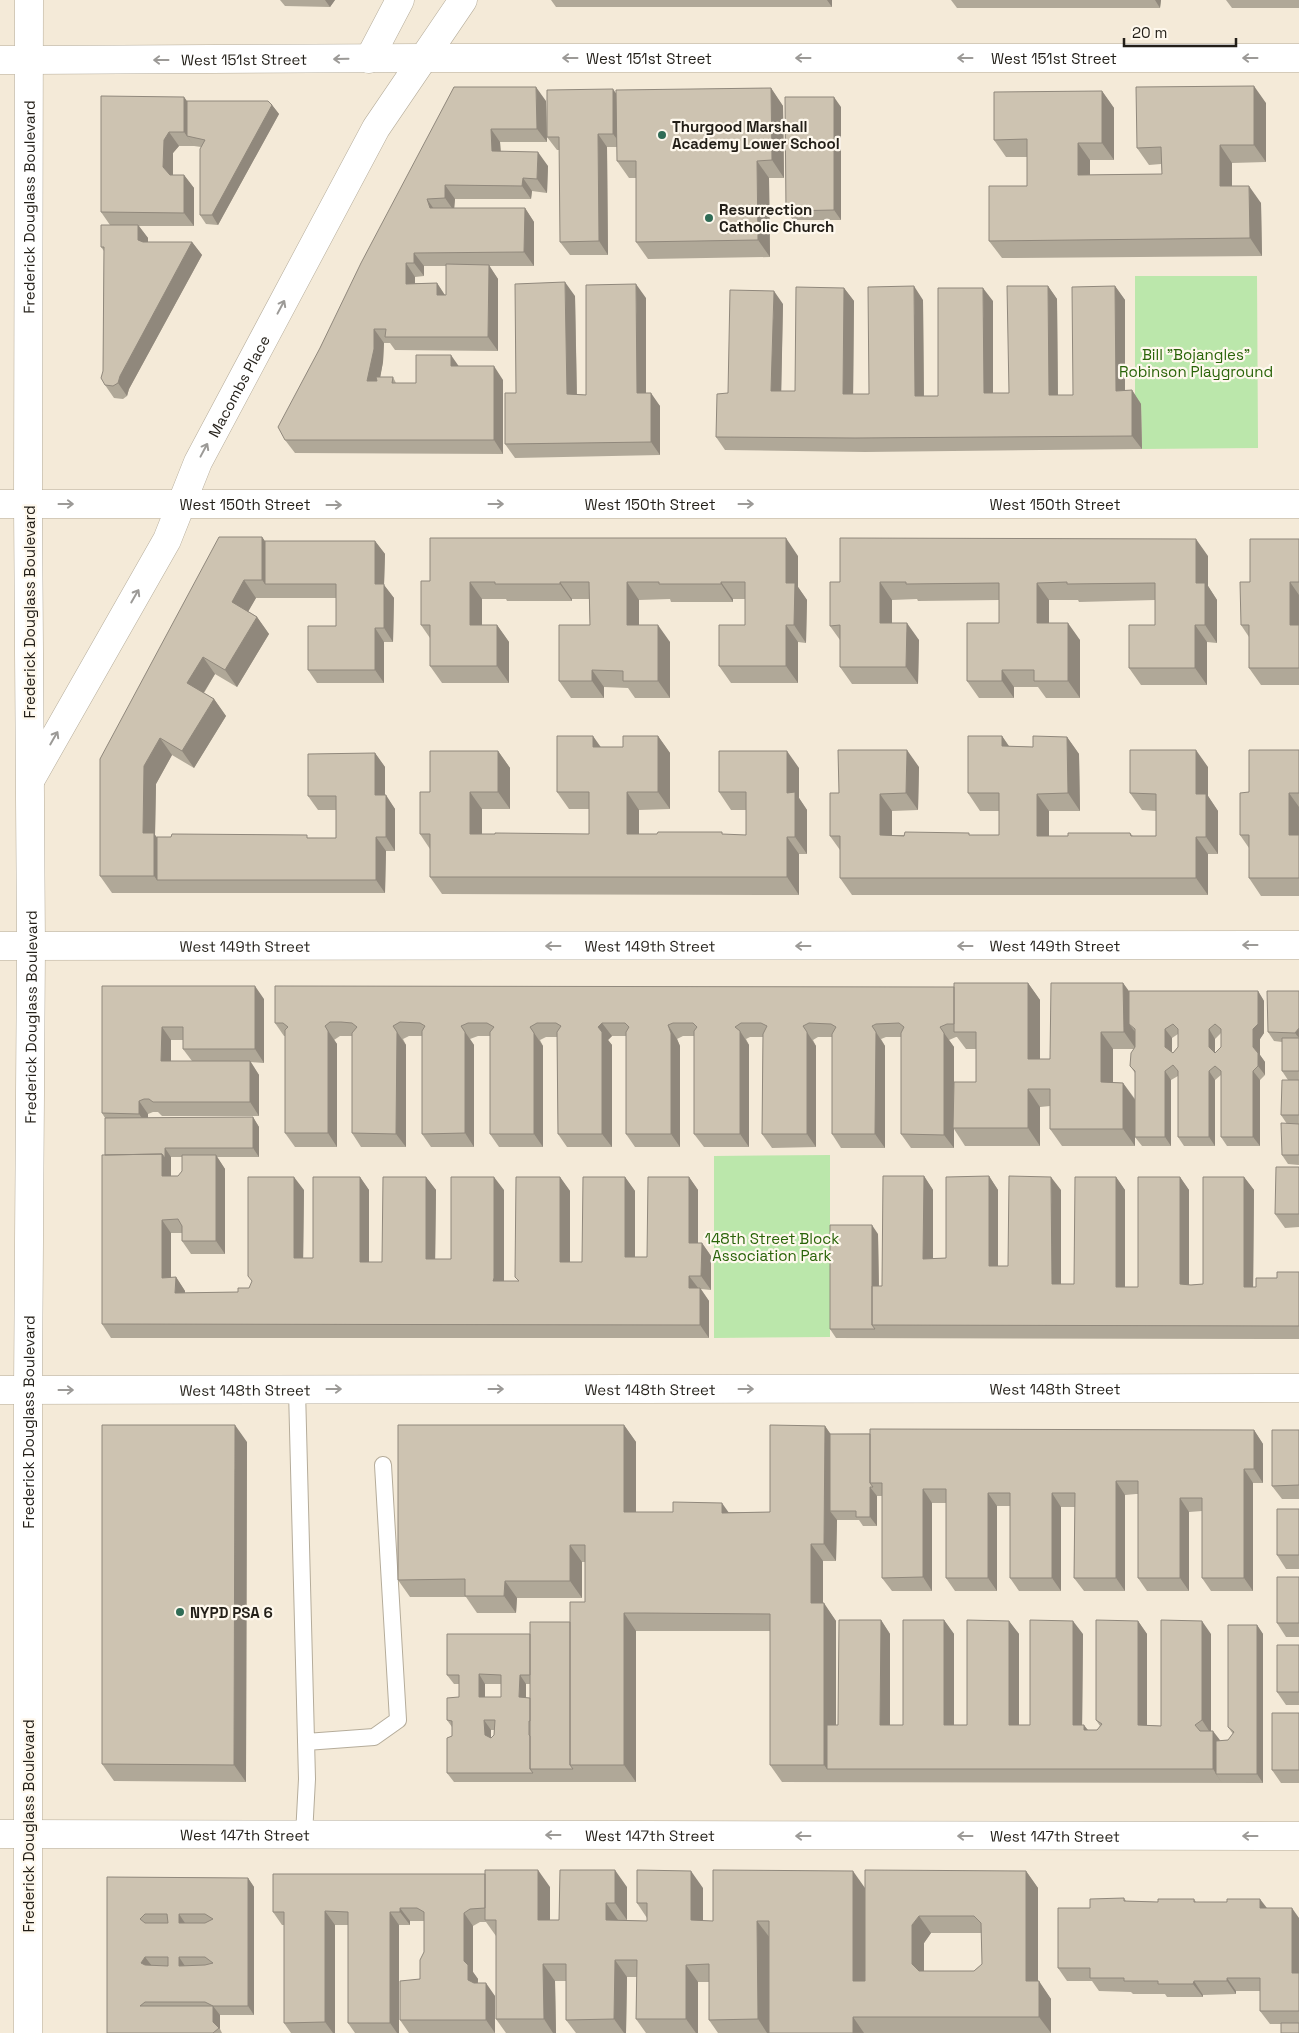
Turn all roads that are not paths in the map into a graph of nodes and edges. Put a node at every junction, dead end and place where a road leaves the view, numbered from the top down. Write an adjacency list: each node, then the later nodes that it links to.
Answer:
1 (29, 0): 8 (street, Frederick Douglass Boulevard)
2 (400, 0): 6 (street)
3 (463, 0): 4 (street, Macombs Place)
4 (424, 58): 5 (street, West 151st Street, one-way to 4); 6 (street, West 151st Street); 11 (street, Macombs Place, one-way to 4)
5 (1299, 58)
6 (369, 59): 8 (street, West 151st Street, one-way to 8)
7 (0, 60): 8 (street, West 151st Street)
8 (29, 60): 10 (street, Frederick Douglass Boulevard)
9 (0, 504): 10 (street, West 150th Street)
10 (28, 504): 11 (street, West 150th Street, one-way to 11); 13 (street, Frederick Douglass Boulevard)
11 (183, 504): 12 (street, West 150th Street, one-way to 12); 13 (street, Macombs Place, one-way to 11)
12 (1299, 504)
13 (30, 780): 16 (street, Frederick Douglass Boulevard)
14 (1299, 945): 16 (street, West 149th Street, one-way to 16)
15 (0, 946): 16 (street, West 149th Street)
16 (31, 946): 19 (street, Frederick Douglass Boulevard)
17 (1299, 1388): 20 (street, West 148th Street, one-way to 17)
18 (0, 1390): 19 (street, West 148th Street)
19 (28, 1390): 20 (street, West 148th Street, one-way to 20); 24 (street, Frederick Douglass Boulevard)
20 (297, 1390): 22 (lane)
21 (383, 1465): 22 (lane)
22 (306, 1742): 25 (lane)
23 (0, 1834): 24 (street, West 147th Street)
24 (28, 1834): 25 (street, West 147th Street); 27 (street, Frederick Douglass Boulevard)
25 (304, 1835): 26 (street, West 147th Street, one-way to 25)
26 (1299, 1836)
27 (28, 2033)

